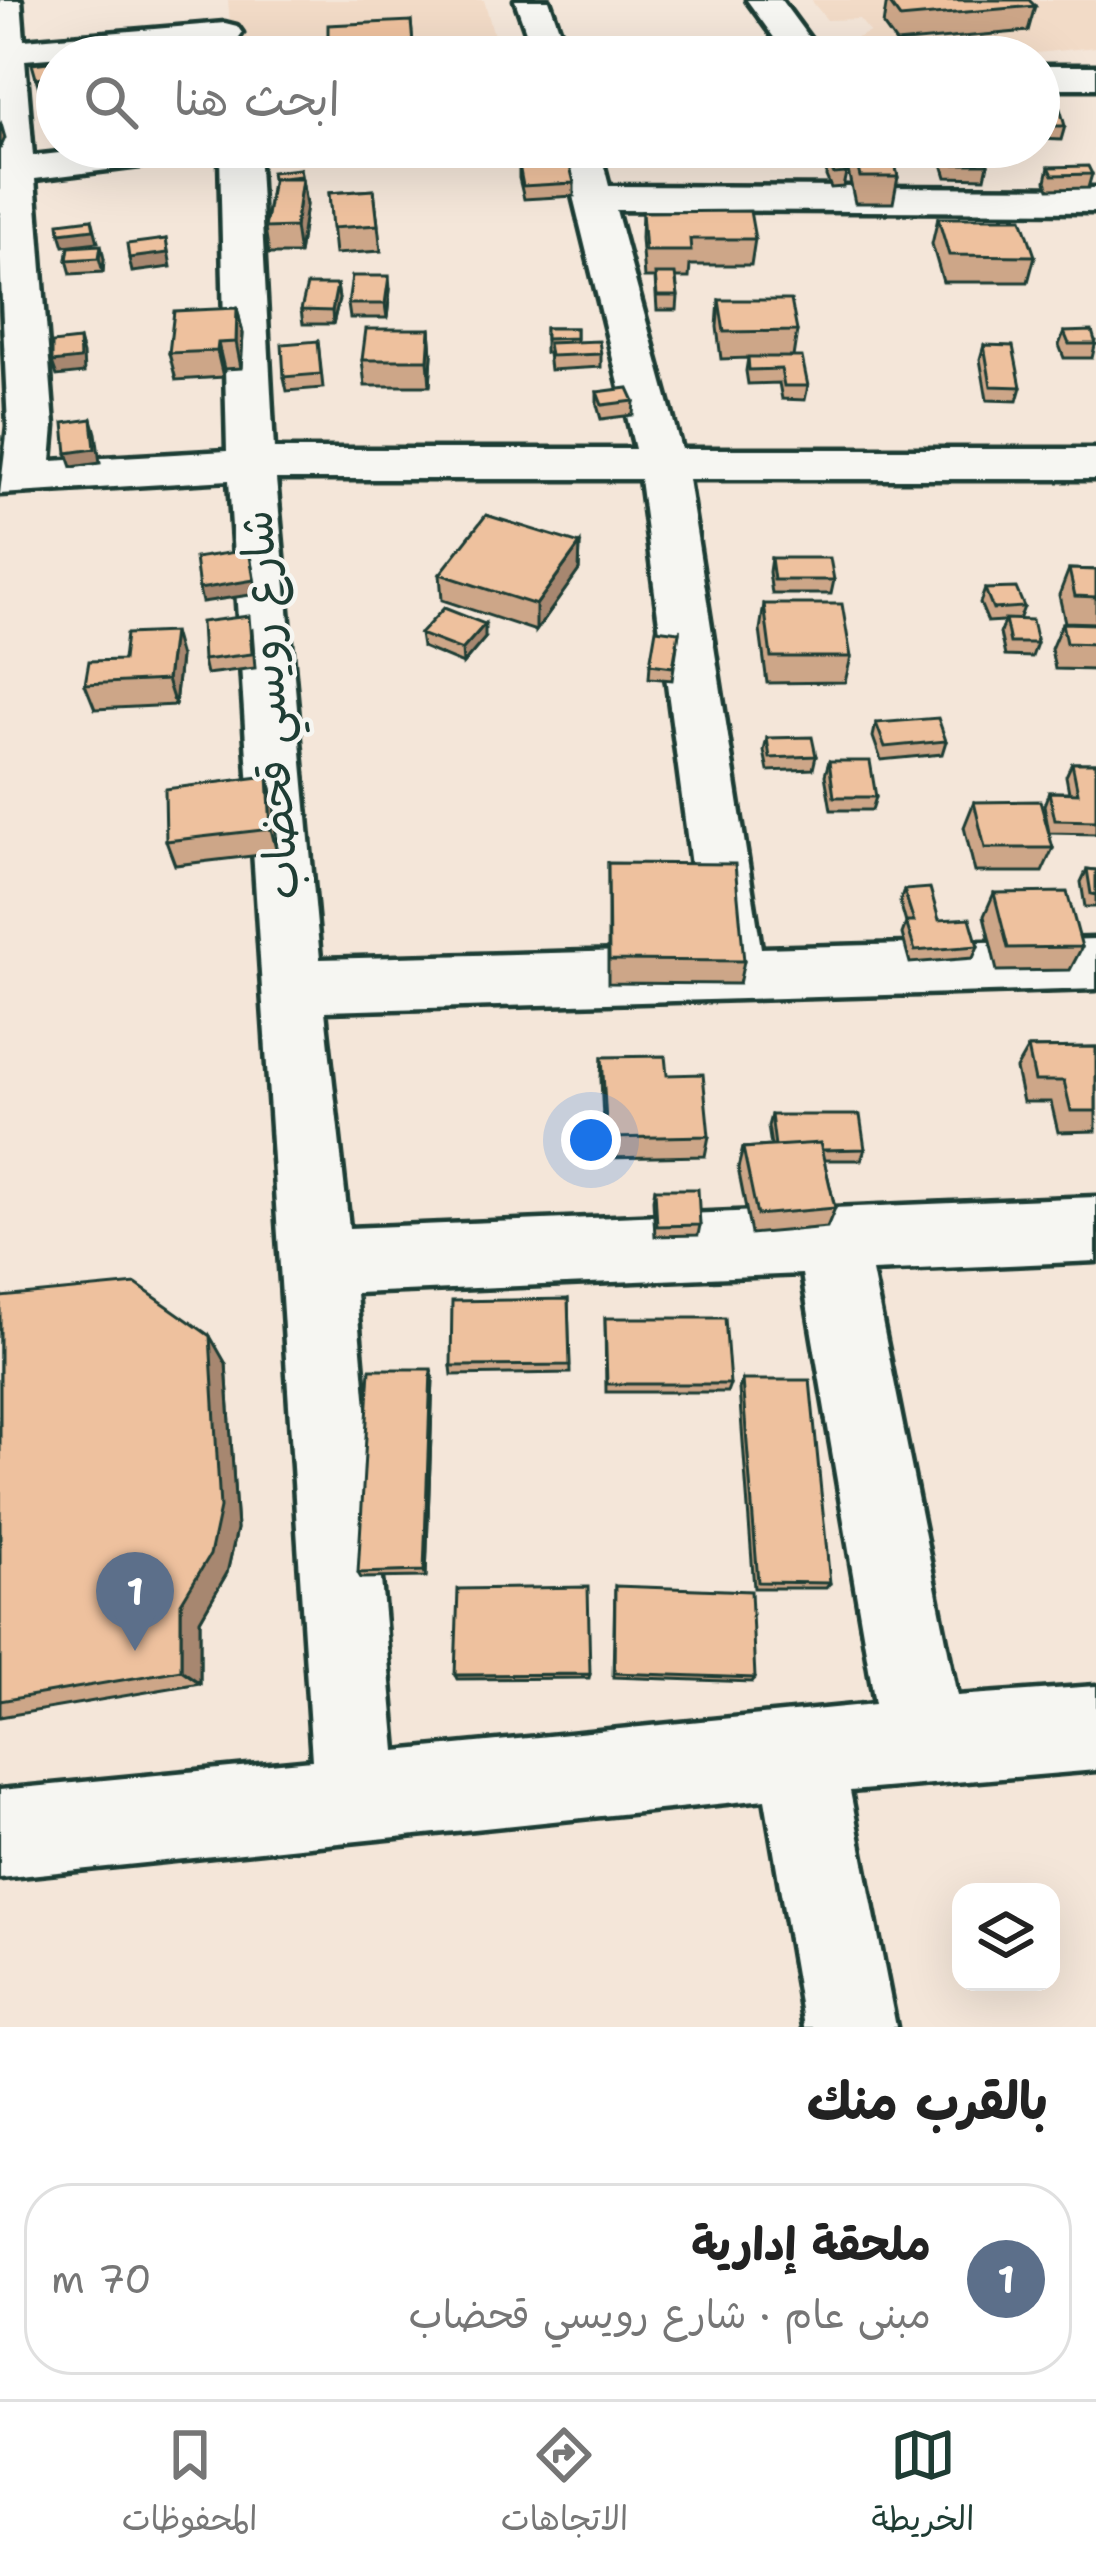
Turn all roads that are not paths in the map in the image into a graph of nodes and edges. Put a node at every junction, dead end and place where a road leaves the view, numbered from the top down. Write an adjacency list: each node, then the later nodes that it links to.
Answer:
1 (4, 0): 9 (street)
2 (532, 0): 6 (street)
3 (764, 0): 7 (street)
4 (225, 30): 5 (street)
5 (162, 36)
6 (545, 36)
7 (791, 36)
8 (36, 48): 9 (street)
9 (4, 51): 14 (street)
10 (1060, 77): 11 (street)
11 (1096, 77)
12 (240, 168): 17 (street, شارع رويسي قحضاب)
13 (585, 168): 15 (street)
14 (8, 170): 20 (street)
15 (593, 198): 16 (street); 19 (street)
16 (1096, 200)
17 (251, 464): 19 (street); 20 (street); 23 (street, شارع رويسي قحضاب)
18 (1096, 464): 19 (street)
19 (662, 465): 22 (street)
20 (13, 479)
21 (1096, 964): 22 (street)
22 (735, 971): 23 (street)
23 (291, 986): 26 (street, شارع رويسي قحضاب)
24 (1096, 1229): 25 (street)
25 (831, 1238): 26 (street); 28 (street)
26 (318, 1262): 30 (street, شارع رويسي قحضاب)
27 (1096, 1728): 28 (street)
28 (924, 1741): 29 (street)
29 (800, 1754): 30 (street); 32 (street)
30 (357, 1797): 31 (street)
31 (0, 1834)
32 (850, 2027)

